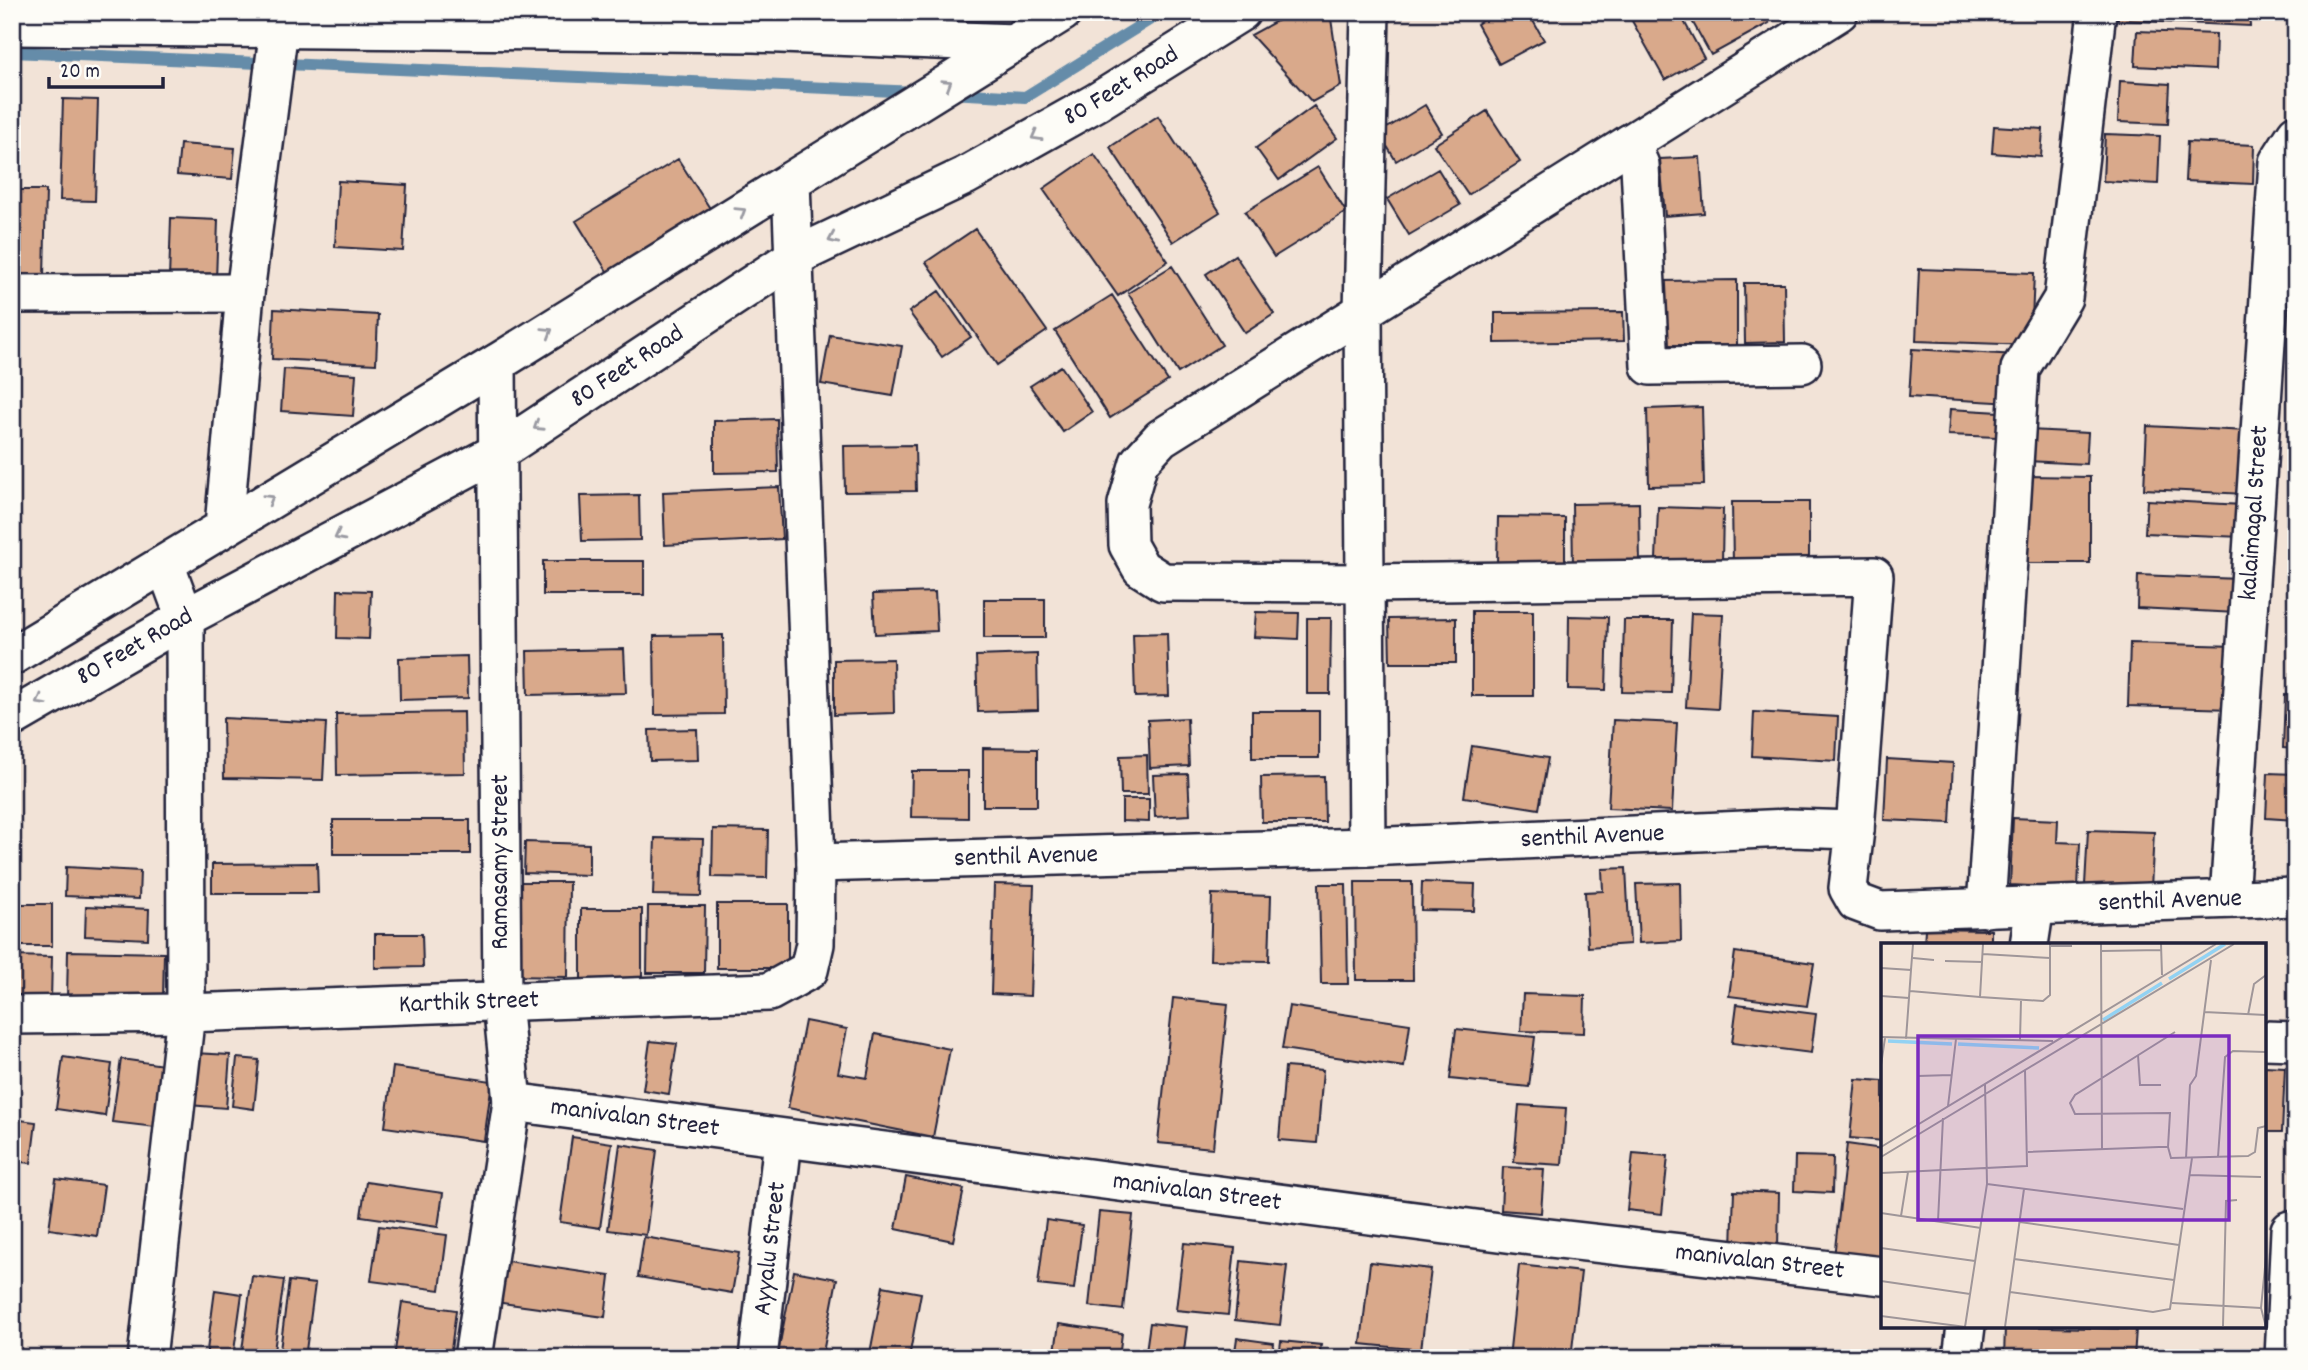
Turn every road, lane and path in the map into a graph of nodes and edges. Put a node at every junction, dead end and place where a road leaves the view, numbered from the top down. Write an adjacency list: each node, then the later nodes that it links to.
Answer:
1 (1063, 12): 9 (street, 80 Feet Road)
2 (1241, 12): 13 (street, 80 Feet Road, one-way to 13)
3 (1370, 12): 16 (street)
4 (1839, 12): 11 (street)
5 (2097, 12): 32 (street)
6 (755, 22): 8 (street); 9 (street)
7 (12, 26): 8 (street)
8 (277, 50): 14 (street)
9 (999, 52): 12 (street, 80 Feet Road, one-way to 9)
10 (2296, 134): 30 (street, kalaimagal Street)
11 (1630, 143): 16 (street); 18 (street)
12 (792, 181): 13 (street); 17 (street, 80 Feet Road, one-way to 12)
13 (794, 257): 19 (street, 80 Feet Road, one-way to 19); 28 (street)
14 (245, 293): 15 (street); 20 (street)
15 (12, 294)
16 (1363, 312): 22 (street); 22 (street)
17 (497, 363): 19 (street, Ramasamy Street); 20 (street, 80 Feet Road, one-way to 17)
18 (1802, 364)
19 (498, 452): 23 (street, 80 Feet Road, one-way to 23); 34 (street, Ramasamy Street)
20 (224, 526): 21 (street, 80 Feet Road)
21 (165, 564): 23 (street); 24 (street, 80 Feet Road)
22 (1366, 583): 26 (street); 27 (street)
23 (185, 618): 25 (street, 80 Feet Road, one-way to 25); 35 (street)
24 (12, 656)
25 (12, 718)
26 (1855, 830): 27 (street, senthil Avenue); 32 (street, senthil Avenue)
27 (1367, 848): 28 (street, senthil Avenue)
28 (816, 863): 34 (street, Karthik Street)
29 (2296, 897): 30 (street, senthil Avenue)
30 (2229, 899): 31 (street, senthil Avenue)
31 (2035, 906): 32 (street, senthil Avenue); 33 (street)
32 (1986, 908)
33 (2029, 943)
34 (502, 1002): 35 (street, Karthik Street); 39 (street, Ramasamy Street)
35 (186, 1013): 36 (street, Karthik Street); 44 (street)
36 (12, 1015)
37 (2266, 1040): 38 (street)
38 (2296, 1041)
39 (512, 1102): 40 (street, manivalan Street); 45 (street, Ramasamy Street)
40 (783, 1140): 42 (street, manivalan Street); 46 (street, Ayyalu Street)
41 (2296, 1229): 48 (street)
42 (1881, 1276)
43 (1966, 1328): 47 (street)
44 (146, 1358)
45 (474, 1358)
46 (758, 1358)
47 (1962, 1358)
48 (2284, 1358)

